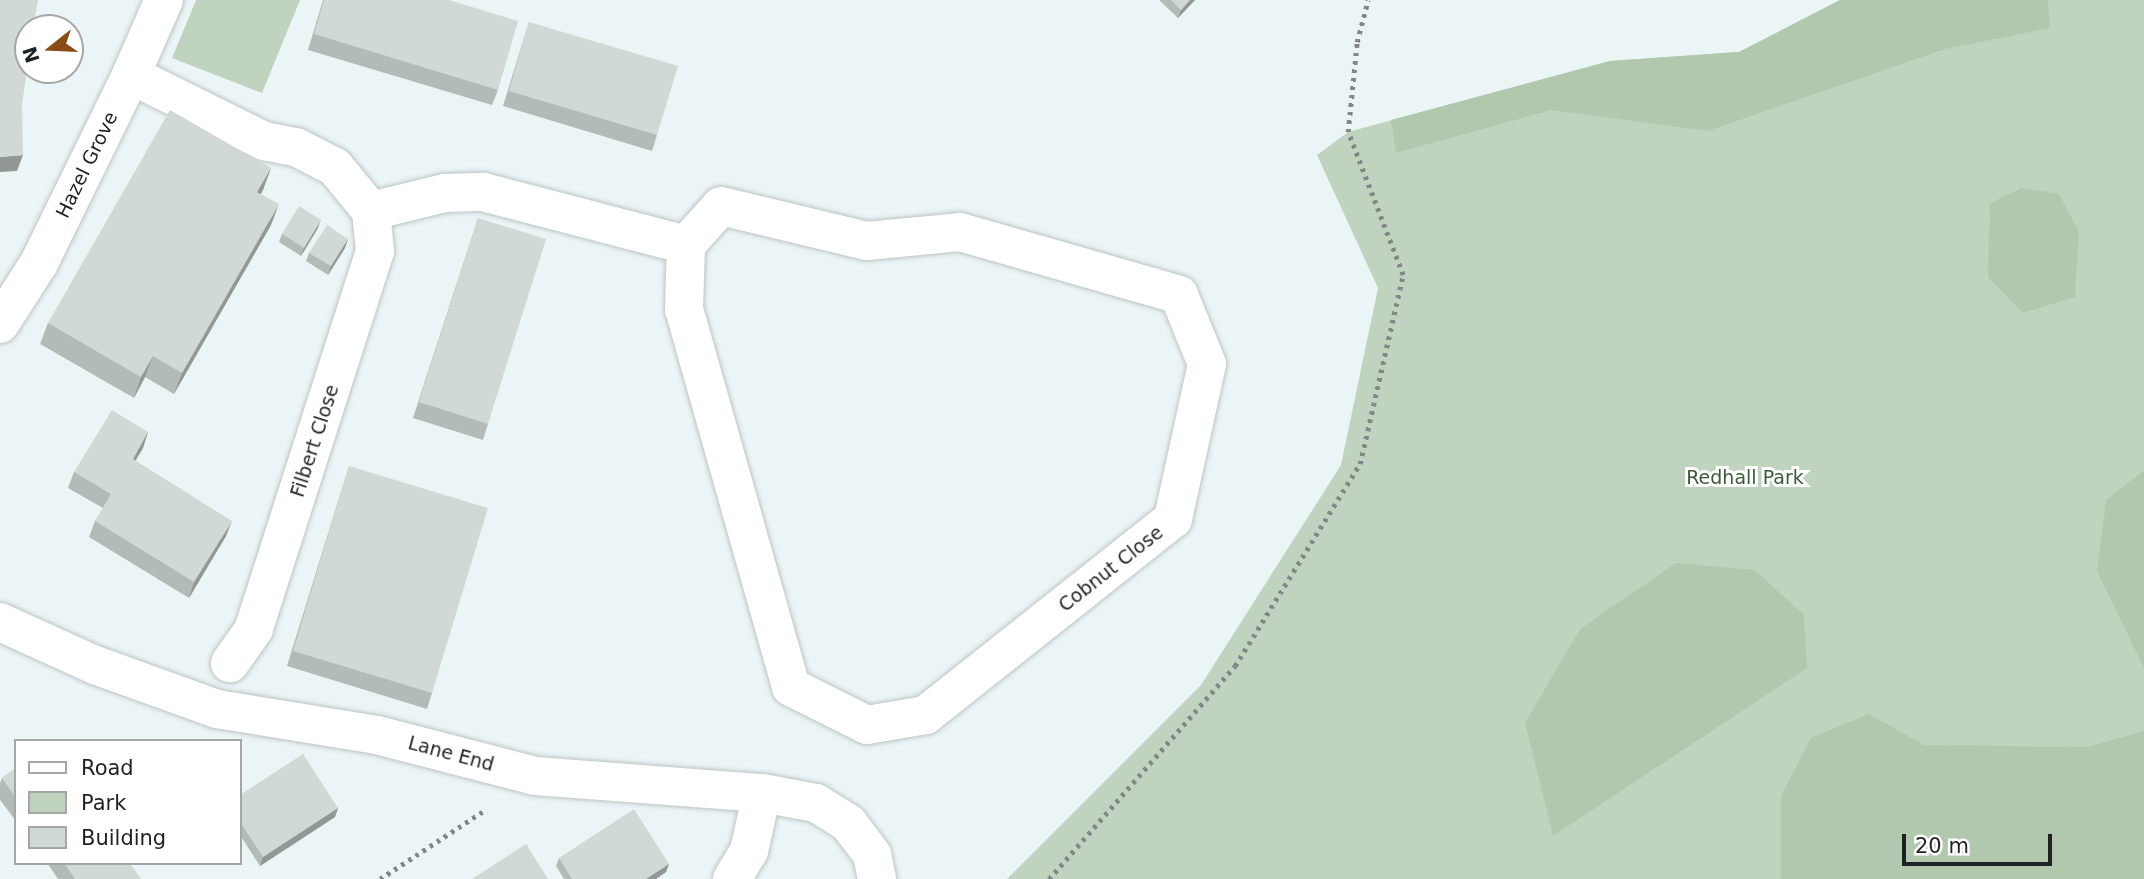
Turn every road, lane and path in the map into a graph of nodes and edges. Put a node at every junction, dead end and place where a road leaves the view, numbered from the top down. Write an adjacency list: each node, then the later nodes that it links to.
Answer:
1 (164, 0): 3 (street, Hazel Grove)
2 (1368, 0): 14 (path)
3 (131, 75): 4 (street); 6 (street, Hazel Grove)
4 (371, 211): 5 (street); 8 (street, Filbert Close)
5 (686, 245): 5 (street, Cobnut Close)
6 (0, 324)
7 (0, 622): 9 (street, Lane End)
8 (230, 663)
9 (535, 776): 10 (street, Lane End); 11 (path)
10 (762, 793): 12 (street); 13 (street, Lane End)
11 (380, 879)
12 (732, 879)
13 (877, 879)
14 (1049, 879)

